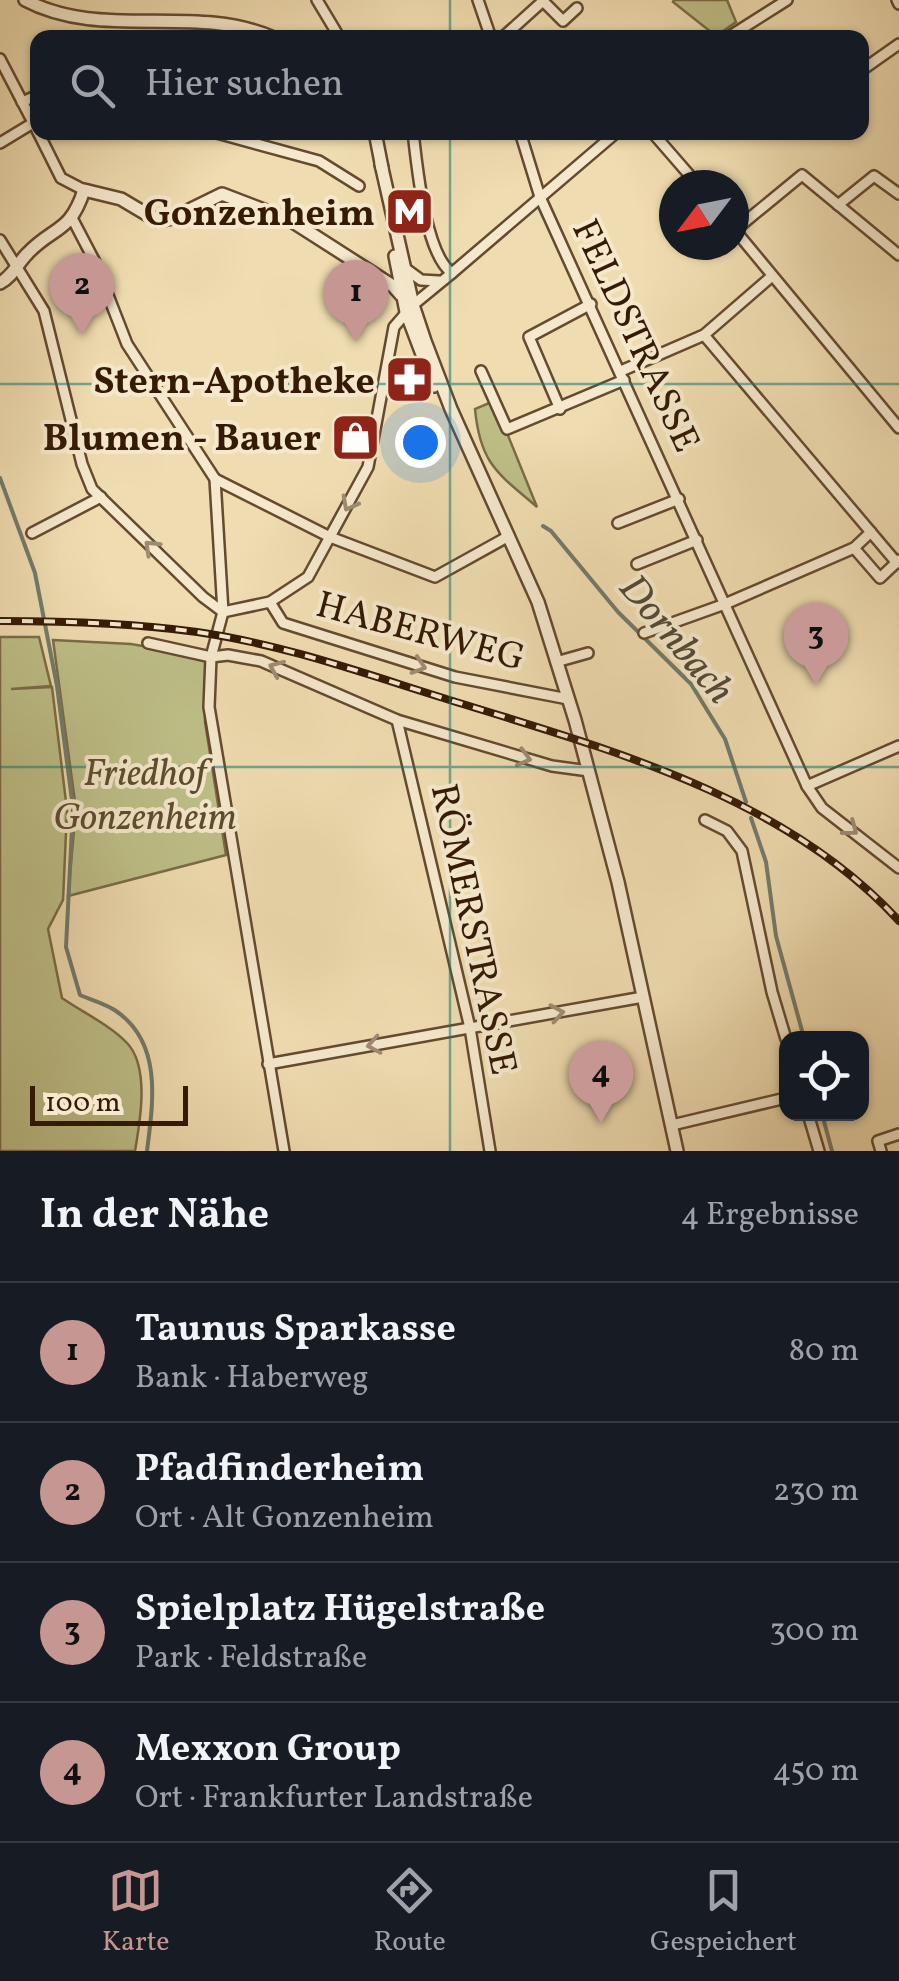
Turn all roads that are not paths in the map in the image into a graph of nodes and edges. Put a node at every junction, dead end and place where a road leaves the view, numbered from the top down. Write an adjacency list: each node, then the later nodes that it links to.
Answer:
1 (26, 0): 7 (street)
2 (317, 0): 8 (street)
3 (478, 0): 9 (street)
4 (788, 0): 11 (street)
5 (542, 1): 6 (street); 10 (street)
6 (578, 8)
7 (244, 30)
8 (335, 30)
9 (487, 30)
10 (511, 30)
11 (740, 30)
12 (899, 44): 14 (street)
13 (0, 60): 15 (street)
14 (869, 65)
15 (3, 72): 17 (street)
16 (30, 98): 17 (street)
17 (22, 102): 18 (street)
18 (30, 117)
19 (30, 131): 27 (street)
20 (42, 140): 30 (street)
21 (240, 140): 29 (street)
22 (378, 140): 39 (street)
23 (415, 140): 42 (street)
24 (522, 140): 32 (street, FELDSTRASSE)
25 (608, 140): 32 (street)
26 (659, 140): 28 (street)
27 (0, 142)
28 (685, 170)
29 (358, 186)
30 (84, 190): 34 (street); 41 (street)
31 (899, 194): 33 (street)
32 (540, 197): 42 (street); 48 (street, FELDSTRASSE)
33 (838, 205): 35 (street); 38 (street)
34 (72, 218): 40 (street); 55 (street)
35 (749, 219)
36 (0, 240): 40 (street)
37 (749, 247): 43 (street)
38 (899, 256)
39 (399, 267): 41 (street); 44 (street); 46 (street)
40 (17, 269): 45 (street); 56 (street)
41 (370, 273): 46 (street)
42 (452, 273): 44 (street)
43 (772, 276): 50 (street); 54 (street)
44 (438, 281): 47 (street)
45 (0, 283)
46 (405, 291): 47 (street); 49 (street)
47 (426, 293): 49 (street)
48 (591, 304): 52 (street, FELDSTRASSE); 53 (street)
49 (410, 308): 61 (street); 62 (street, HABERWEG, one-way to 62)
50 (704, 335): 52 (street); 59 (street)
51 (481, 371): 53 (street)
52 (622, 375): 53 (street); 57 (street, FELDSTRASSE)
53 (560, 409)
54 (899, 428)
55 (214, 480): 62 (street); 69 (street)
56 (101, 497): 60 (street); 69 (street, one-way to 56)
57 (679, 498): 58 (street, FELDSTRASSE); 63 (street, FELDSTRASSE)
58 (618, 523)
59 (871, 532): 64 (street); 65 (street)
60 (32, 534)
61 (509, 536): 62 (street); 74 (street)
62 (330, 538): 67 (street, HABERWEG)
63 (696, 540): 66 (street); 68 (street, FELDSTRASSE)
64 (854, 548): 65 (street); 68 (street)
65 (898, 562)
66 (638, 564)
67 (270, 602): 69 (street, HABERWEG); 75 (street, HABERWEG, one-way to 75)
68 (725, 604): 70 (street); 79 (street, FELDSTRASSE)
69 (223, 612): 73 (street)
70 (644, 633)
71 (148, 643): 73 (street)
72 (588, 654): 74 (street)
73 (211, 657): 76 (street, one-way to 73); 85 (street)
74 (556, 662): 75 (street)
75 (568, 699): 78 (street)
76 (397, 720): 78 (street, one-way to 78); 83 (street, RÖMERSTRASSE)
77 (899, 746): 79 (street)
78 (590, 771): 82 (street)
79 (808, 786): 81 (street, FELDSTRASSE, one-way to 81)
80 (705, 820): 84 (street)
81 (899, 868)
82 (644, 997): 83 (street, one-way to 82); 88 (street)
83 (470, 1028): 85 (street, one-way to 85); 91 (street, RÖMERSTRASSE)
84 (783, 1031)
85 (268, 1064): 90 (street)
86 (779, 1100): 88 (street)
87 (810, 1121): 93 (street)
88 (672, 1124): 92 (street)
89 (899, 1134): 94 (street)
90 (284, 1151)
91 (490, 1151)
92 (677, 1151)
93 (819, 1151)
94 (881, 1151)

